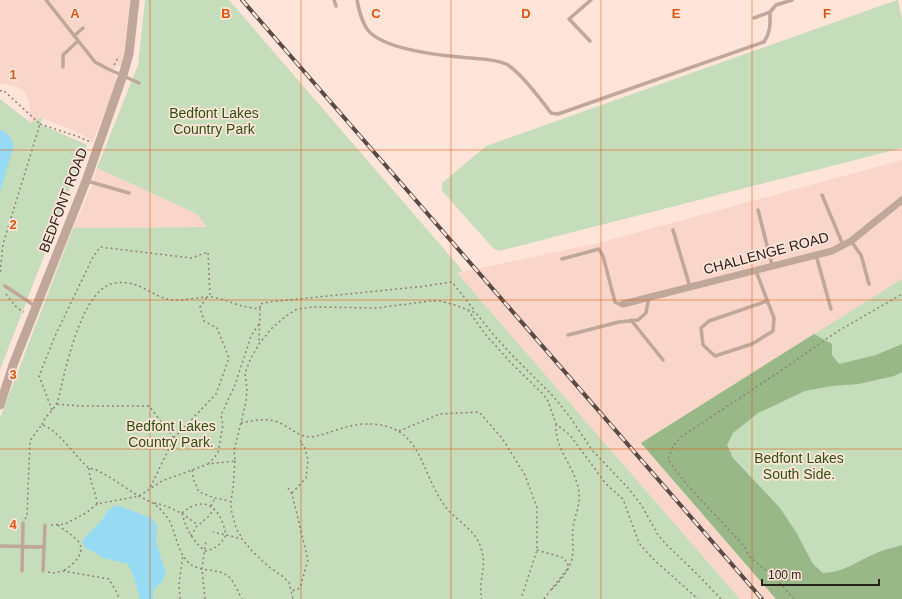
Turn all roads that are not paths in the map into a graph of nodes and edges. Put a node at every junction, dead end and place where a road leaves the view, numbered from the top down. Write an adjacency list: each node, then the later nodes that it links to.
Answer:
1 (46, 0): 11 (lane)
2 (135, 0): 15 (street, BEDFONT ROAD)
3 (334, 0): 7 (lane)
4 (357, 0): 8 (lane)
5 (591, 0): 13 (lane)
6 (792, 0): 8 (lane)
7 (336, 6)
8 (770, 12): 9 (lane)
9 (754, 18)
10 (83, 28): 11 (lane)
11 (74, 36): 12 (lane)
12 (78, 41): 14 (lane); 15 (lane)
13 (590, 41)
14 (63, 67)
15 (123, 76): 16 (lane); 17 (street, BEDFONT ROAD)
16 (139, 83)
17 (86, 180): 18 (lane); 35 (street, BEDFONT ROAD)
18 (129, 194)
19 (822, 196): 24 (lane)
20 (902, 200): 23 (street, CHALLENGE ROAD)
21 (758, 210): 27 (lane)
22 (672, 230): 31 (lane)
23 (851, 241): 24 (street, CHALLENGE ROAD); 29 (lane)
24 (843, 246): 25 (street, CHALLENGE ROAD)
25 (816, 255): 27 (street, CHALLENGE ROAD); 36 (lane)
26 (562, 258): 34 (lane)
27 (772, 265): 28 (street, CHALLENGE ROAD)
28 (756, 270): 31 (street, CHALLENGE ROAD); 33 (lane)
29 (869, 284)
30 (5, 286): 35 (lane)
31 (690, 287): 32 (street, CHALLENGE ROAD)
32 (649, 297): 34 (street, CHALLENGE ROAD); 37 (lane)
33 (767, 301): 33 (lane)
34 (623, 304)
35 (36, 307): 40 (street, BEDFONT ROAD)
36 (831, 310)
37 (631, 320): 38 (lane); 39 (lane)
38 (568, 335)
39 (663, 360)
40 (0, 405)
41 (23, 523): 44 (lane)
42 (45, 525): 45 (lane)
43 (0, 546): 44 (lane)
44 (22, 547): 45 (lane); 46 (lane)
45 (44, 547): 47 (lane)
46 (22, 571)
47 (42, 571)

